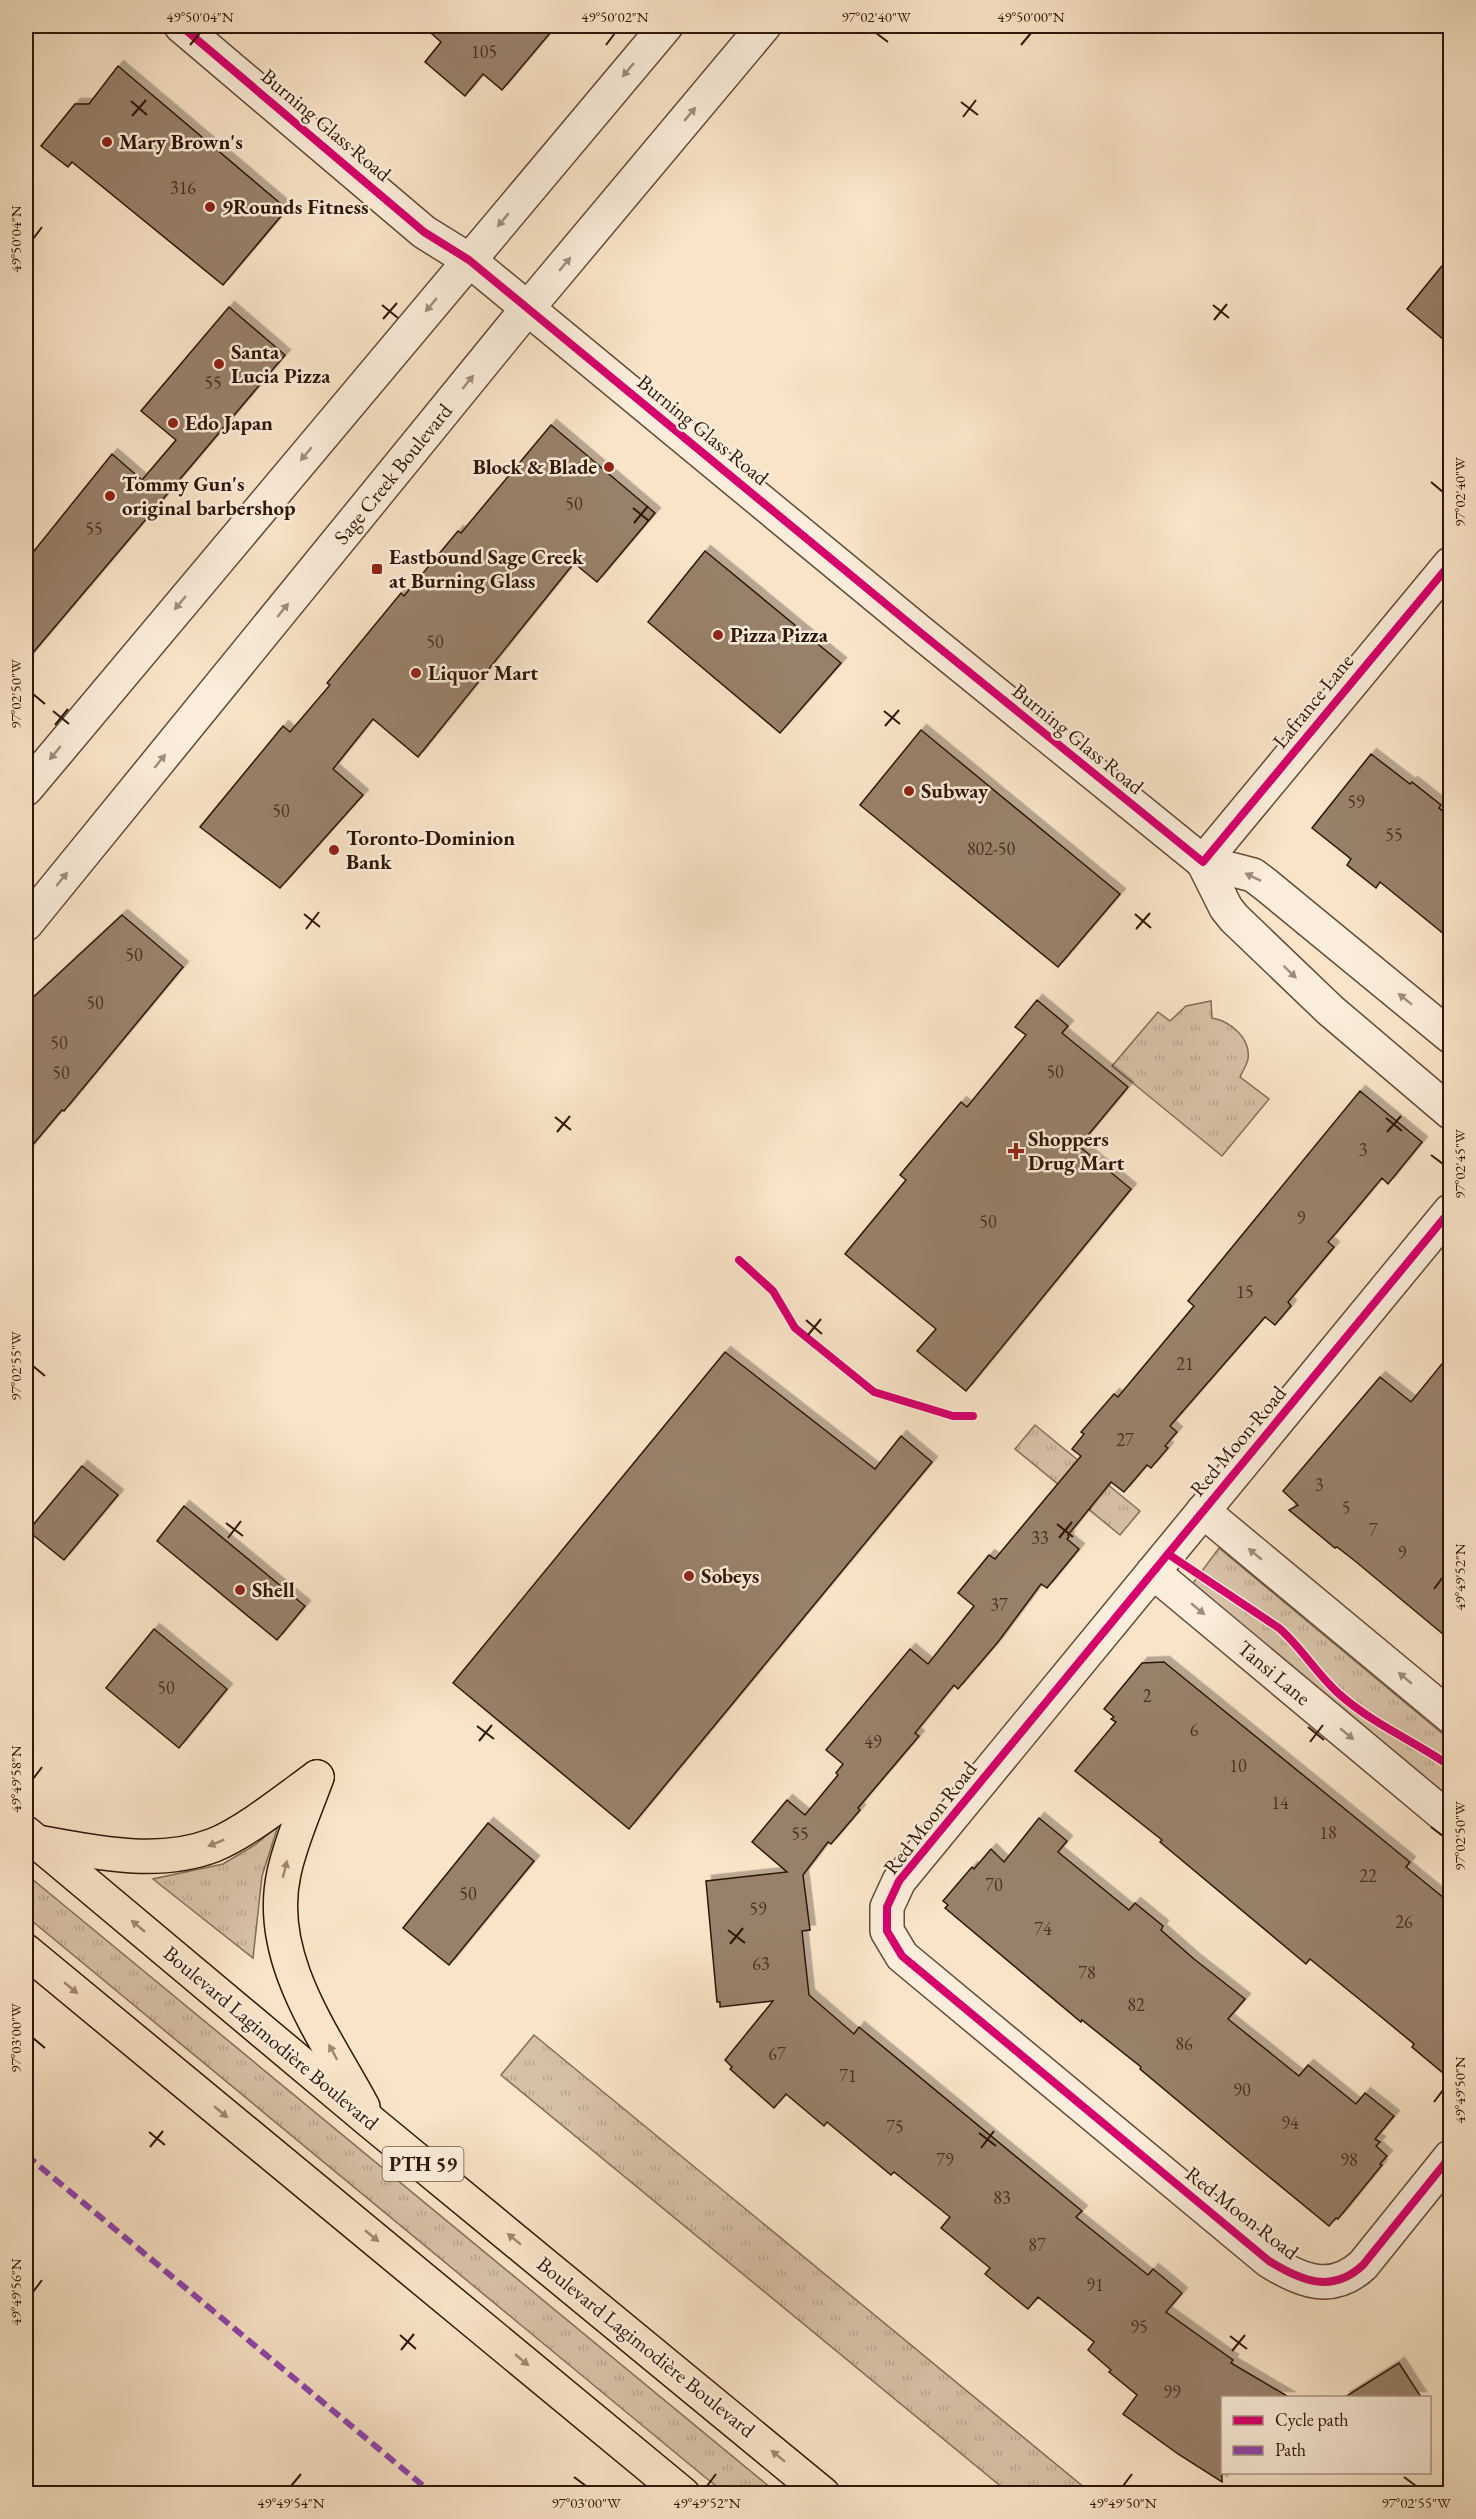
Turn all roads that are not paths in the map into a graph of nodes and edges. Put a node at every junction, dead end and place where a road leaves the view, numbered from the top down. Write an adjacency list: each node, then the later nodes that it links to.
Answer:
1 (181, 26): 4 (street, Burning Glass Road)
2 (666, 26): 4 (street, one-way to 4)
3 (765, 26): 5 (street, Sage Creek Boulevard, one-way to 3)
4 (469, 261): 5 (street, Burning Glass Road); 7 (street, one-way to 7)
5 (527, 309): 8 (street, Burning Glass Road); 9 (street, Sage Creek Boulevard, one-way to 5)
6 (1450, 564): 8 (street, Lafrance Lane)
7 (26, 789)
8 (1203, 862): 10 (street, Burning Glass Road, one-way to 8); 11 (street, Burning Glass Road, one-way to 11)
9 (26, 924)
10 (1450, 1036)
11 (1450, 1112)
12 (1450, 1211): 13 (street, Red Moon Road)
13 (1203, 1511): 14 (street, Red Moon Road); 15 (street, one-way to 13)
14 (1153, 1572): 16 (street, Tansi Lane, one-way to 16); 20 (street, Red Moon Road)
15 (1450, 1716)
16 (1450, 1820)
17 (31, 1837): 19 (main road, Boulevard Lagimodière Boulevard / PTH 59, one-way to 17); 19 (main road, one-way to 17)
18 (26, 1951): 21 (main road, one-way to 21)
19 (371, 2122): 22 (main road, Boulevard Lagimodière Boulevard / PTH 59, one-way to 19)
20 (1450, 2157)
21 (683, 2493)
22 (823, 2493)

